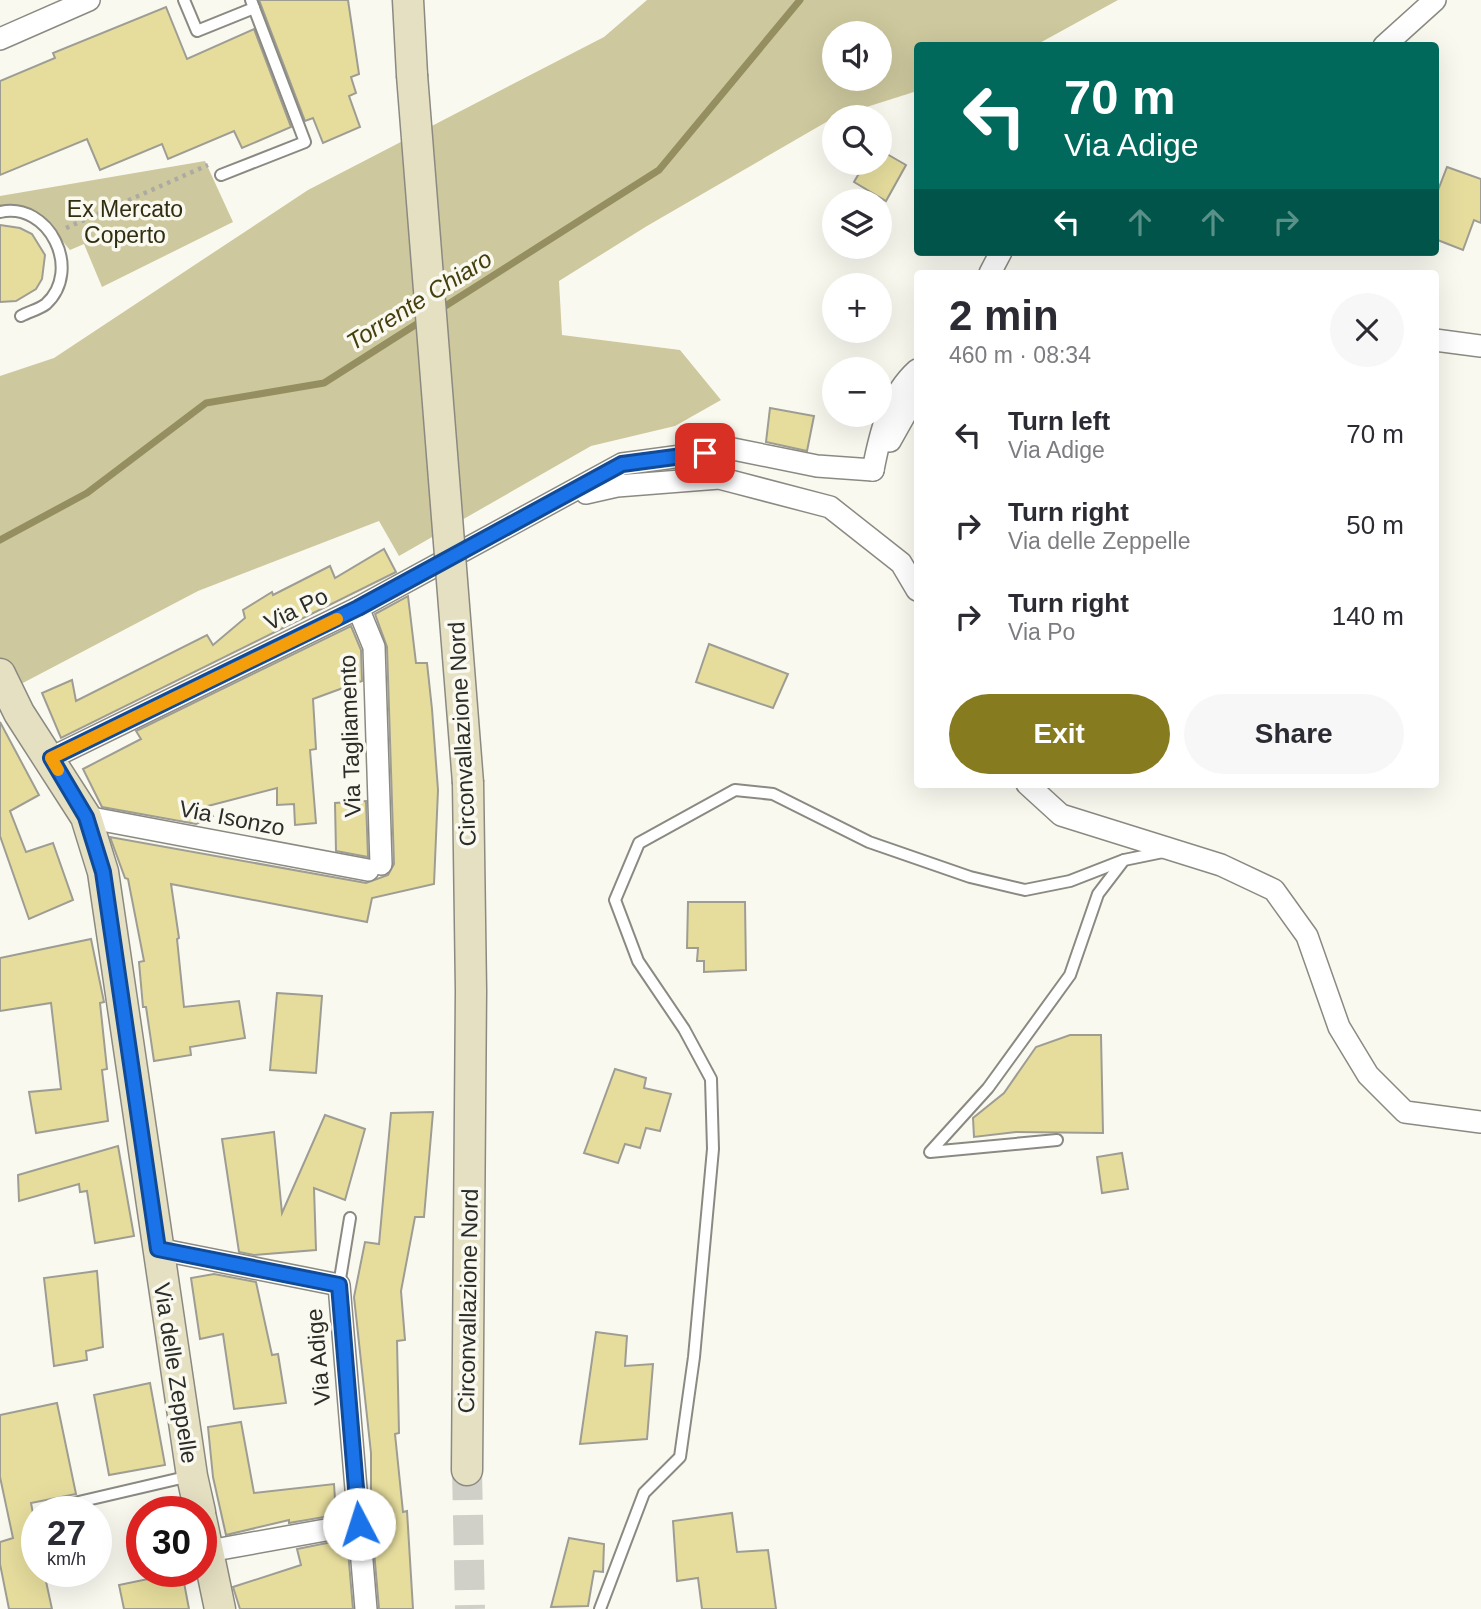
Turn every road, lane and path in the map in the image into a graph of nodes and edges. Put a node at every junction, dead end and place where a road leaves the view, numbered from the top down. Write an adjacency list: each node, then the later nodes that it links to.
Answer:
1 (89, 0): 6 (street)
2 (184, 0): 5 (lane)
3 (1434, 0): 7 (street)
4 (410, 3): 33 (main road, Circonvallazione Nord, bridge)
5 (253, 4): 8 (lane)
6 (0, 39)
7 (1388, 42)
8 (240, 167): 9 (lane); 11 (path)
9 (221, 174)
10 (0, 212): 11 (lane)
11 (53, 234): 12 (lane)
12 (21, 316)
13 (1439, 341): 14 (street)
14 (1481, 346)
15 (914, 373): 17 (street)
16 (914, 398): 17 (street)
17 (873, 470): 18 (street)
18 (560, 499): 19 (street); 20 (street, Via Po)
19 (914, 585)
20 (358, 608): 22 (street, Via Po); 27 (street, Via Tagliamento)
21 (0, 674): 22 (main road, Via delle Zeppelle)
22 (51, 758): 24 (main road, Via delle Zeppelle)
23 (1031, 788): 25 (street)
24 (86, 817): 27 (street, Via Isonzo); 31 (main road, Via delle Zeppelle)
25 (1169, 851): 26 (lane); 28 (street)
26 (1124, 860): 29 (lane); 42 (lane)
27 (374, 867)
28 (1481, 1122)
29 (1057, 1140)
30 (350, 1218): 32 (lane)
31 (158, 1249): 32 (street, Via Adige); 34 (main road, Via delle Zeppelle)
32 (339, 1285): 37 (street, Via Adige)
33 (467, 1470)
34 (192, 1476): 35 (lane); 36 (main road, Via delle Zeppelle)
35 (105, 1496)
36 (196, 1496)
37 (359, 1524): 38 (street); 41 (street, Via Adige)
38 (217, 1550)
39 (216, 1587): 40 (main road)
40 (220, 1609)
41 (366, 1609)
42 (600, 1609)

